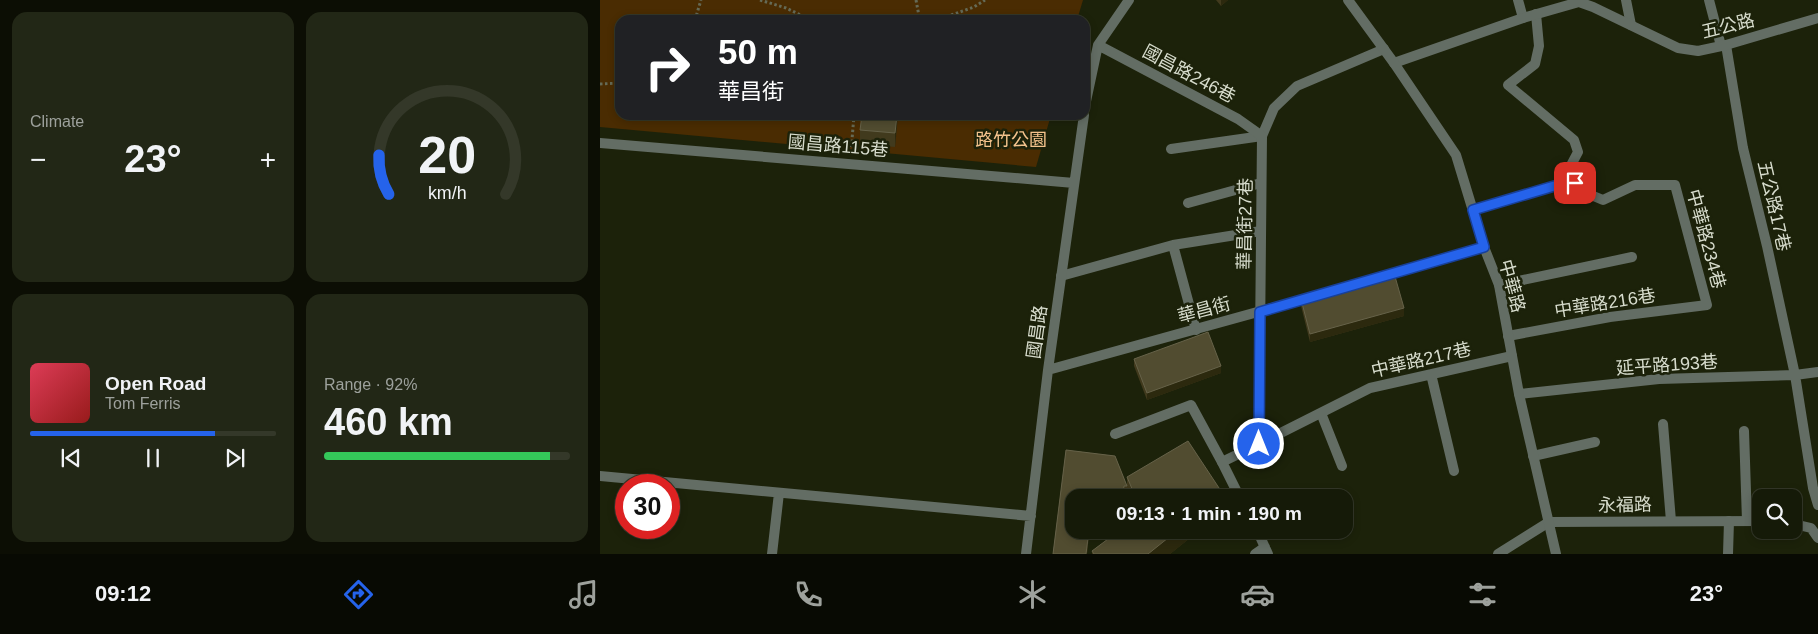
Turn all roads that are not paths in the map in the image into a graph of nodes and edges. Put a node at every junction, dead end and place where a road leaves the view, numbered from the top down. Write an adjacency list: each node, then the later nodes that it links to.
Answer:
1 (1129, 0): 11 (street)
2 (1348, 0): 13 (street, 中華路)
3 (1518, 0): 8 (street)
4 (1626, 0): 10 (street)
5 (1708, 0): 12 (street, 五公路17巷)
6 (1561, 3): 7 (street, 五公路); 10 (street, 五公路)
7 (1536, 14): 8 (street, 五公路); 22 (street)
8 (1523, 18): 14 (street, 五公路)
9 (1818, 18): 12 (street, 五公路)
10 (1631, 25): 12 (street, 五公路)
11 (1098, 45): 15 (street); 17 (street, 國昌路246巷)
12 (1724, 45): 41 (street, 五公路17巷)
13 (1384, 50): 14 (street, 中華路); 17 (street)
14 (1394, 63): 24 (street, 中華路)
15 (1090, 83)
16 (1083, 120): 20 (street, 國昌路)
17 (1262, 136): 19 (street); 21 (street, 華昌街27巷)
18 (600, 143): 20 (street, 國昌路115巷)
19 (1172, 149)
20 (1074, 183): 29 (street, 國昌路)
21 (1262, 184): 23 (street); 25 (street, 華昌街27巷)
22 (1561, 184): 24 (street); 33 (street, 中華路234巷)
23 (1188, 203)
24 (1473, 210): 27 (street, 中華路)
25 (1261, 231): 26 (street); 34 (street, 華昌街27巷)
26 (1173, 245): 29 (street); 35 (street)
27 (1484, 247): 30 (street); 31 (street, 中華路)
28 (1632, 257): 31 (street)
29 (1061, 276): 38 (street, 國昌路)
30 (1372, 280)
31 (1499, 285): 36 (street, 中華路)
32 (1325, 293): 34 (street, 華昌街)
33 (1707, 305): 36 (street, 中華路216巷)
34 (1260, 312): 35 (street, 華昌街); 48 (street, 華昌街27巷)
35 (1196, 330): 38 (street, 華昌街)
36 (1508, 336): 37 (street, 中華路)
37 (1512, 356): 40 (street, 中華路217巷); 42 (street, 中華路)
38 (1048, 370): 57 (street, 國昌路)
39 (1818, 372): 41 (street, 延平路193巷)
40 (1431, 374): 43 (street, 中華路217巷); 52 (street)
41 (1795, 375): 42 (street, 延平路193巷); 56 (street, 五公路17巷)
42 (1519, 394): 49 (street, 中華路)
43 (1321, 413): 48 (street, 中華路217巷); 51 (street)
44 (1663, 424): 58 (street)
45 (1744, 431): 60 (street)
46 (1115, 434): 50 (street)
47 (1595, 442): 49 (street)
48 (1259, 444): 50 (street, 中華路217巷)
49 (1533, 456): 62 (street, 中華路)
50 (1222, 462): 54 (street)
51 (1342, 466)
52 (1454, 470)
53 (600, 476): 55 (street)
54 (1236, 489)
55 (779, 493): 57 (street); 67 (street)
56 (1818, 505)
57 (1031, 516): 68 (street, 國昌路)
58 (1671, 521): 59 (street, 永福路); 62 (street, 永福路)
59 (1730, 521): 60 (street, 永福路); 72 (street)
60 (1747, 521): 61 (street, 永福路)
61 (1752, 521)
62 (1549, 522): 70 (street); 71 (street, 中華路)
63 (1802, 526): 64 (street)
64 (1818, 538)
65 (1260, 539): 66 (street)
66 (1266, 552): 69 (street)
67 (772, 554)
68 (1026, 554)
69 (1255, 554)
70 (1498, 554)
71 (1556, 554)
72 (1728, 554)

